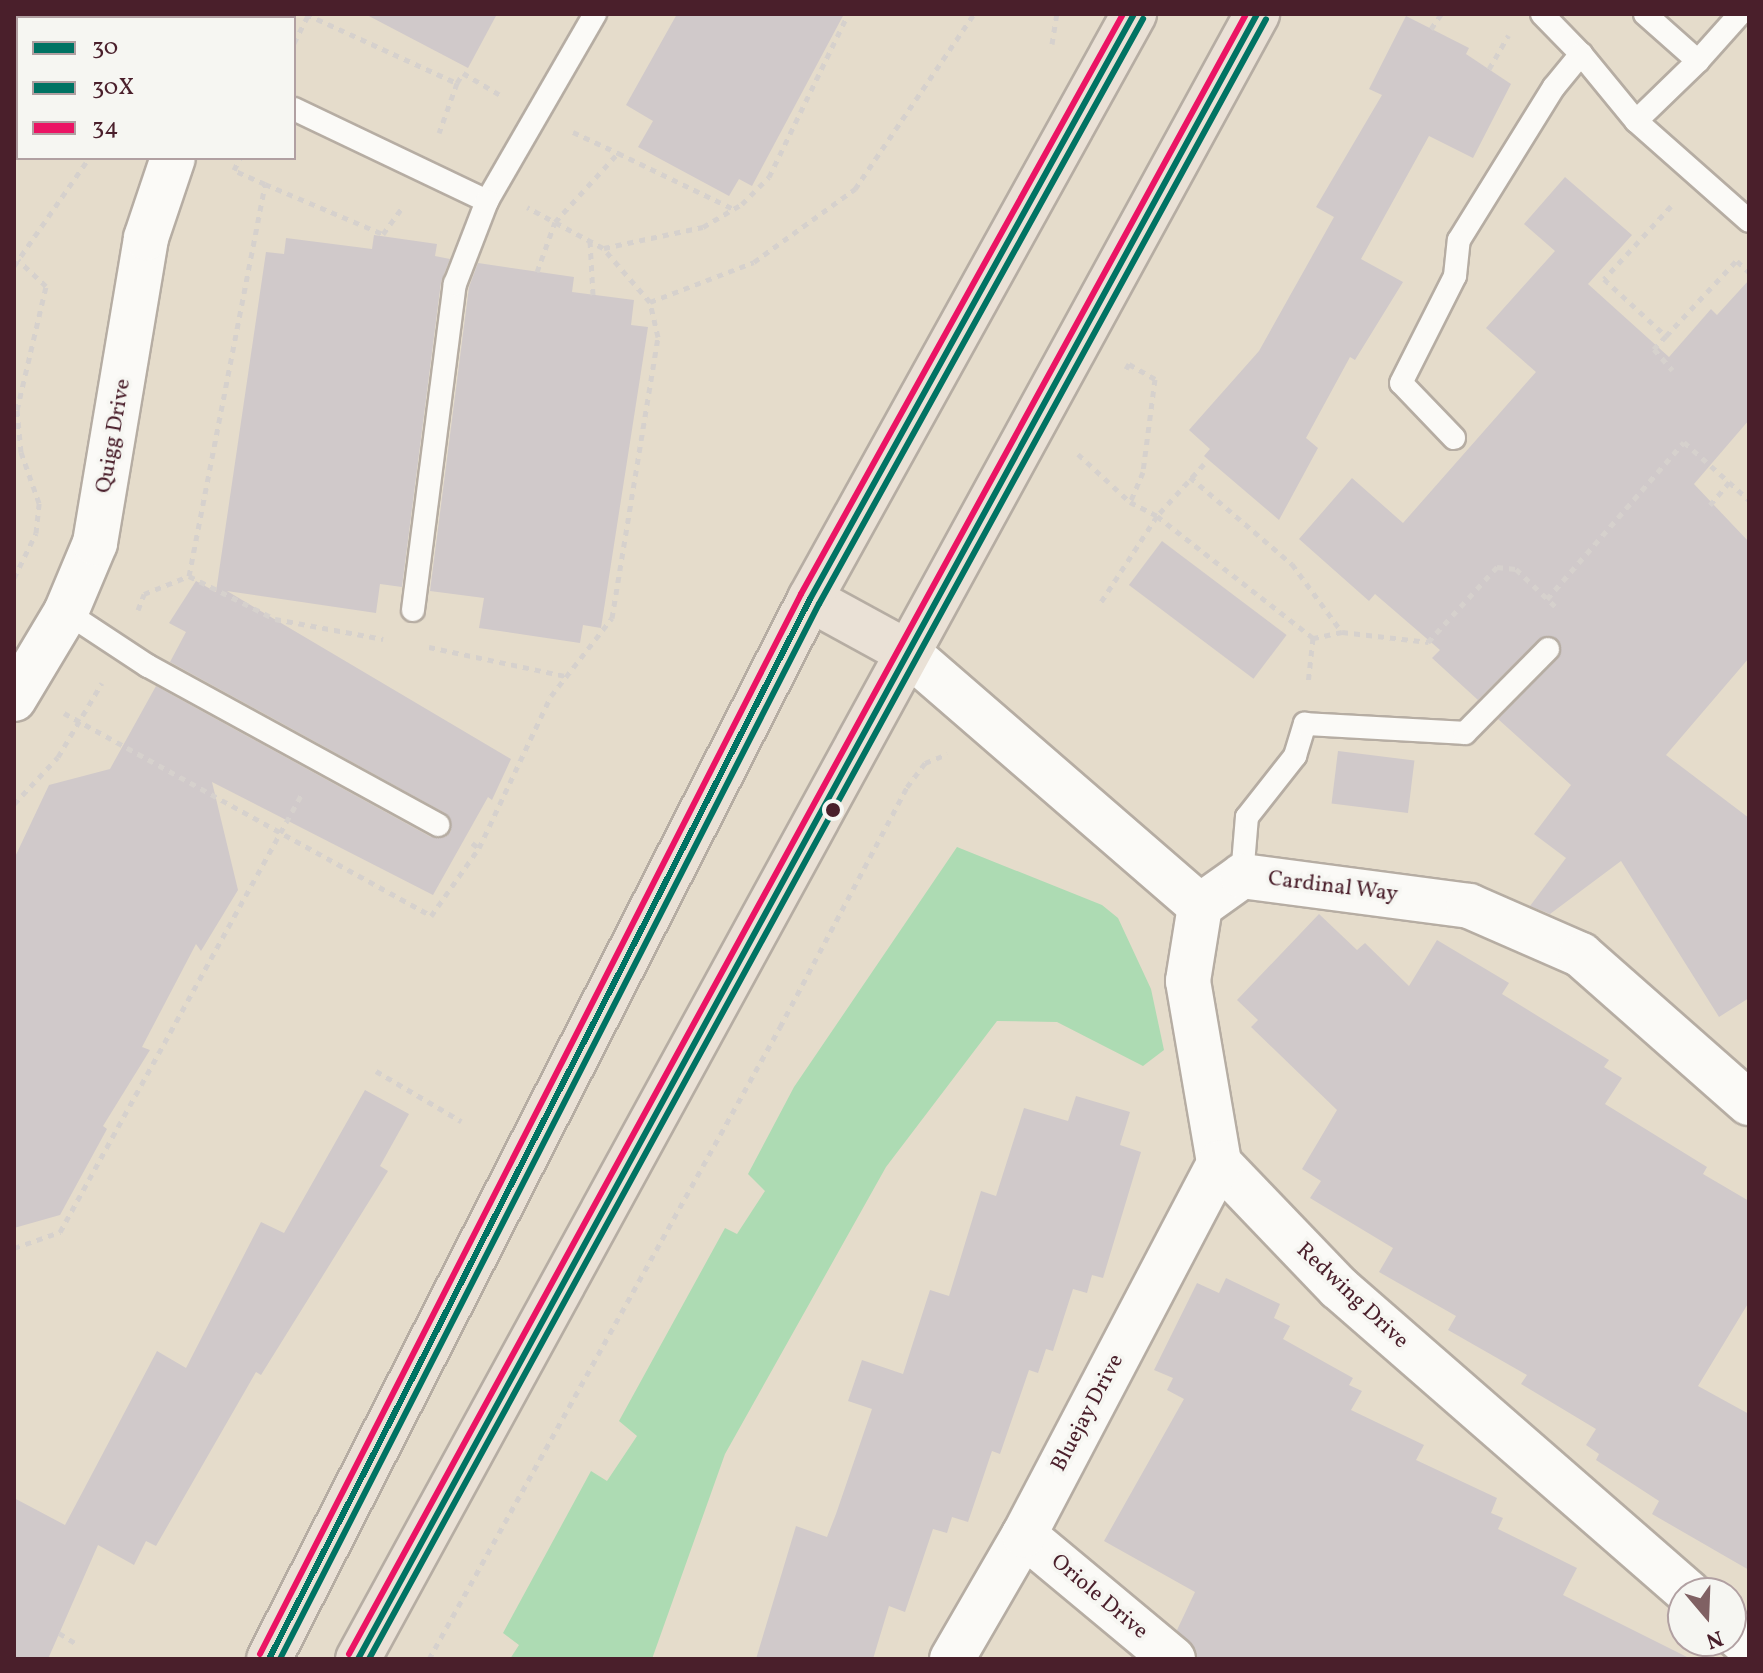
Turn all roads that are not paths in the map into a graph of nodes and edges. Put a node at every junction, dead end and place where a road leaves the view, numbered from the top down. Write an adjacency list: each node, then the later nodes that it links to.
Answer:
1 (595, 14): 12 (lane)
2 (1134, 14): 15 (main road)
3 (1257, 14): 19 (main road)
4 (1542, 14): 7 (lane)
5 (1645, 14): 8 (lane)
6 (1740, 14): 8 (lane)
7 (1581, 54): 10 (lane); 14 (lane)
8 (1698, 61): 10 (lane)
9 (296, 110): 12 (lane)
10 (1636, 121): 13 (lane)
11 (172, 160): 17 (street, Quigg Drive)
12 (491, 196): 16 (lane)
13 (1749, 221)
14 (1454, 438)
15 (810, 599): 19 (main road); 28 (main road)
16 (413, 610)
17 (66, 612): 20 (street, Quigg Drive); 21 (lane)
18 (1548, 649): 22 (lane)
19 (907, 652): 23 (street); 29 (main road)
20 (14, 699)
21 (438, 825)
22 (1242, 876): 23 (street, Cardinal Way); 24 (street, Cardinal Way)
23 (1200, 906): 25 (street)
24 (1749, 1103)
25 (1219, 1163): 26 (street, Bluejay Drive); 27 (street, Redwing Drive)
26 (1024, 1535): 30 (street, Bluejay Drive); 31 (street, Oriole Drive)
27 (1671, 1577)
28 (269, 1659)
29 (358, 1659)
30 (952, 1659)
31 (1173, 1659)

